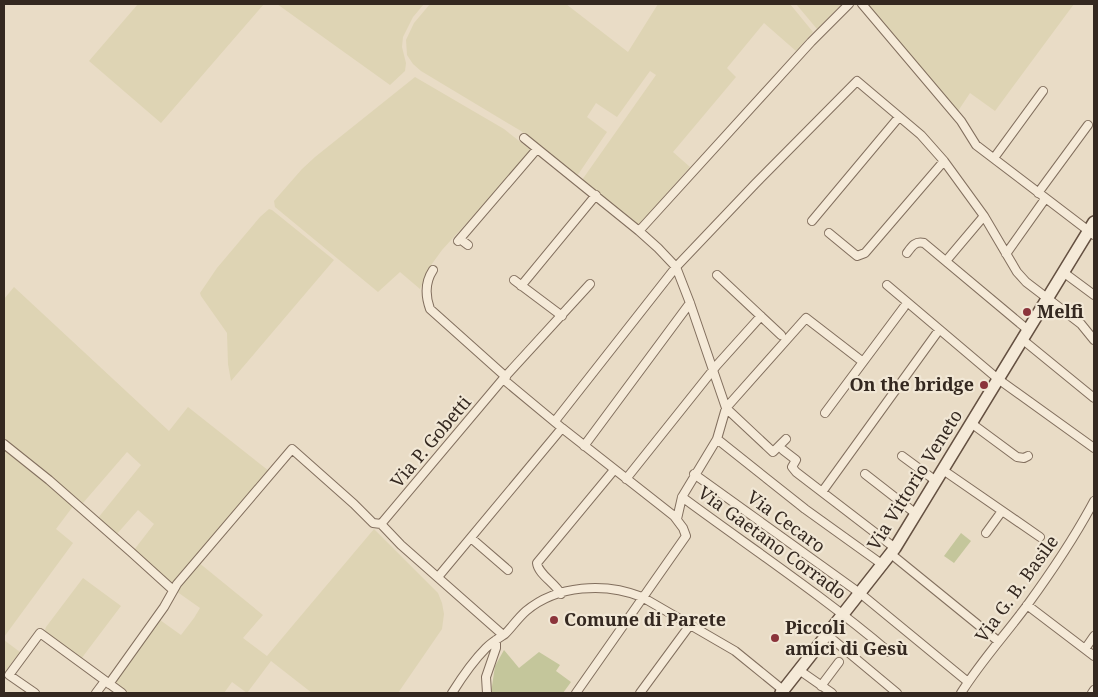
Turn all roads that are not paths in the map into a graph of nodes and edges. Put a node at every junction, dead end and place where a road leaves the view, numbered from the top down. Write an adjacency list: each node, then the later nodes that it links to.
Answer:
1 (849, 4): 16 (street)
2 (862, 4): 8 (street)
3 (1043, 91): 8 (street)
4 (899, 117): 9 (street); 14 (street); 22 (street)
5 (1088, 125): 10 (street)
6 (524, 138): 7 (street)
7 (537, 149): 11 (street); 18 (street)
8 (994, 158): 10 (street)
9 (944, 161): 13 (street); 17 (street)
10 (1038, 193): 12 (street)
11 (596, 195): 16 (street); 29 (street)
12 (1046, 199): 15 (street); 20 (street)
13 (984, 216): 20 (street); 21 (street)
14 (812, 220)
15 (1092, 229): 24 (street, Via Vittorio Veneto)
16 (639, 231): 22 (street)
17 (829, 233)
18 (468, 245)
19 (907, 253): 21 (street)
20 (1006, 254): 31 (street)
21 (946, 261): 38 (street)
22 (676, 267): 32 (street); 47 (street)
23 (432, 270): 42 (street)
24 (1063, 272): 30 (street); 31 (street, Via Vittorio Veneto)
25 (717, 275): 35 (street)
26 (514, 280): 29 (street)
27 (590, 284): 34 (street, Via P. Gobetti)
28 (887, 285): 36 (street)
29 (521, 286): 34 (street)
30 (1094, 295)
31 (1048, 299): 38 (street, Via Vittorio Veneto); 39 (street)
32 (690, 303): 41 (street); 53 (street)
33 (904, 307): 40 (street)
34 (562, 316): 42 (street, Via P. Gobetti)
35 (761, 316): 37 (street); 41 (street)
36 (939, 330): 43 (street); 64 (street)
37 (781, 335)
38 (1025, 335): 43 (street, Via Vittorio Veneto); 44 (street)
39 (1094, 340)
40 (862, 362): 45 (street); 46 (street)
41 (714, 369): 45 (street); 62 (street)
42 (505, 378): 47 (street); 70 (street, Via P. Gobetti)
43 (998, 379): 48 (street, Via Vittorio Veneto); 54 (street)
44 (1094, 398)
45 (726, 408): 50 (street); 51 (street)
46 (825, 413)
47 (555, 421): 49 (street)
48 (971, 423): 57 (street); 59 (street, Via Vittorio Veneto)
49 (562, 428): 53 (street); 73 (street)
50 (717, 439): 60 (street); 75 (street)
51 (786, 439)
52 (4, 444): 78 (street)
53 (584, 446): 58 (street)
54 (1094, 448)
55 (783, 450): 64 (street)
56 (902, 456): 63 (street)
57 (1028, 456)
58 (614, 470): 62 (street); 79 (street)
59 (943, 470): 63 (street, Via Vittorio Veneto); 67 (street)
60 (694, 474): 65 (street); 80 (street, Via Cecaro)
61 (865, 474): 68 (street)
62 (626, 479): 69 (street)
63 (936, 481): 68 (street, Via Vittorio Veneto)
64 (822, 492): 74 (street)
65 (682, 497): 69 (street); 83 (street, Via Gaetano Corrado)
66 (1094, 501): 82 (street, Via G. B. Basile)
67 (1002, 511): 71 (street); 72 (street)
68 (915, 513): 74 (street, Via Vittorio Veneto)
69 (677, 519): 81 (street)
70 (381, 524): 77 (street); 78 (street)
71 (986, 533)
72 (1040, 537)
73 (471, 538): 76 (street); 77 (street)
74 (893, 551): 75 (street, Via Vittorio Veneto); 88 (street)
75 (882, 565): 80 (street, Via Vittorio Veneto)
76 (508, 570)
77 (438, 577): 87 (street)
78 (173, 590): 94 (street)
79 (561, 594): 81 (street); 87 (street)
80 (860, 594): 83 (street, Via Vittorio Veneto); 95 (street, Via Cecaro)
81 (642, 597): 84 (street); 104 (street)
82 (1027, 605): 88 (street, Via G. B. Basile); 89 (street)
83 (844, 614): 85 (street, Via Vittorio Veneto); 90 (street, Via Gaetano Corrado)
84 (690, 625): 98 (street); 105 (street)
85 (829, 636): 93 (street, Via Vittorio Veneto); 107 (street)
86 (1094, 636): 89 (street)
87 (499, 637): 102 (street); 103 (street)
88 (998, 640): 95 (street, Via G. B. Basile)
89 (1086, 649): 91 (street)
90 (890, 652)
91 (1094, 656)
92 (839, 662): 96 (street)
93 (799, 670): 96 (street); 98 (street, Via Vittorio Veneto)
94 (107, 682): 99 (street); 100 (street); 101 (street)
95 (968, 682): 108 (street, Via G. B. Basile)
96 (821, 686): 106 (street)
97 (1094, 690): 109 (street)
98 (782, 692)
99 (35, 693)
100 (96, 693)
101 (122, 693)
102 (452, 693)
103 (487, 693)
104 (576, 693)
105 (640, 693)
106 (832, 693)
107 (897, 693)
108 (961, 693)
109 (1092, 693)

